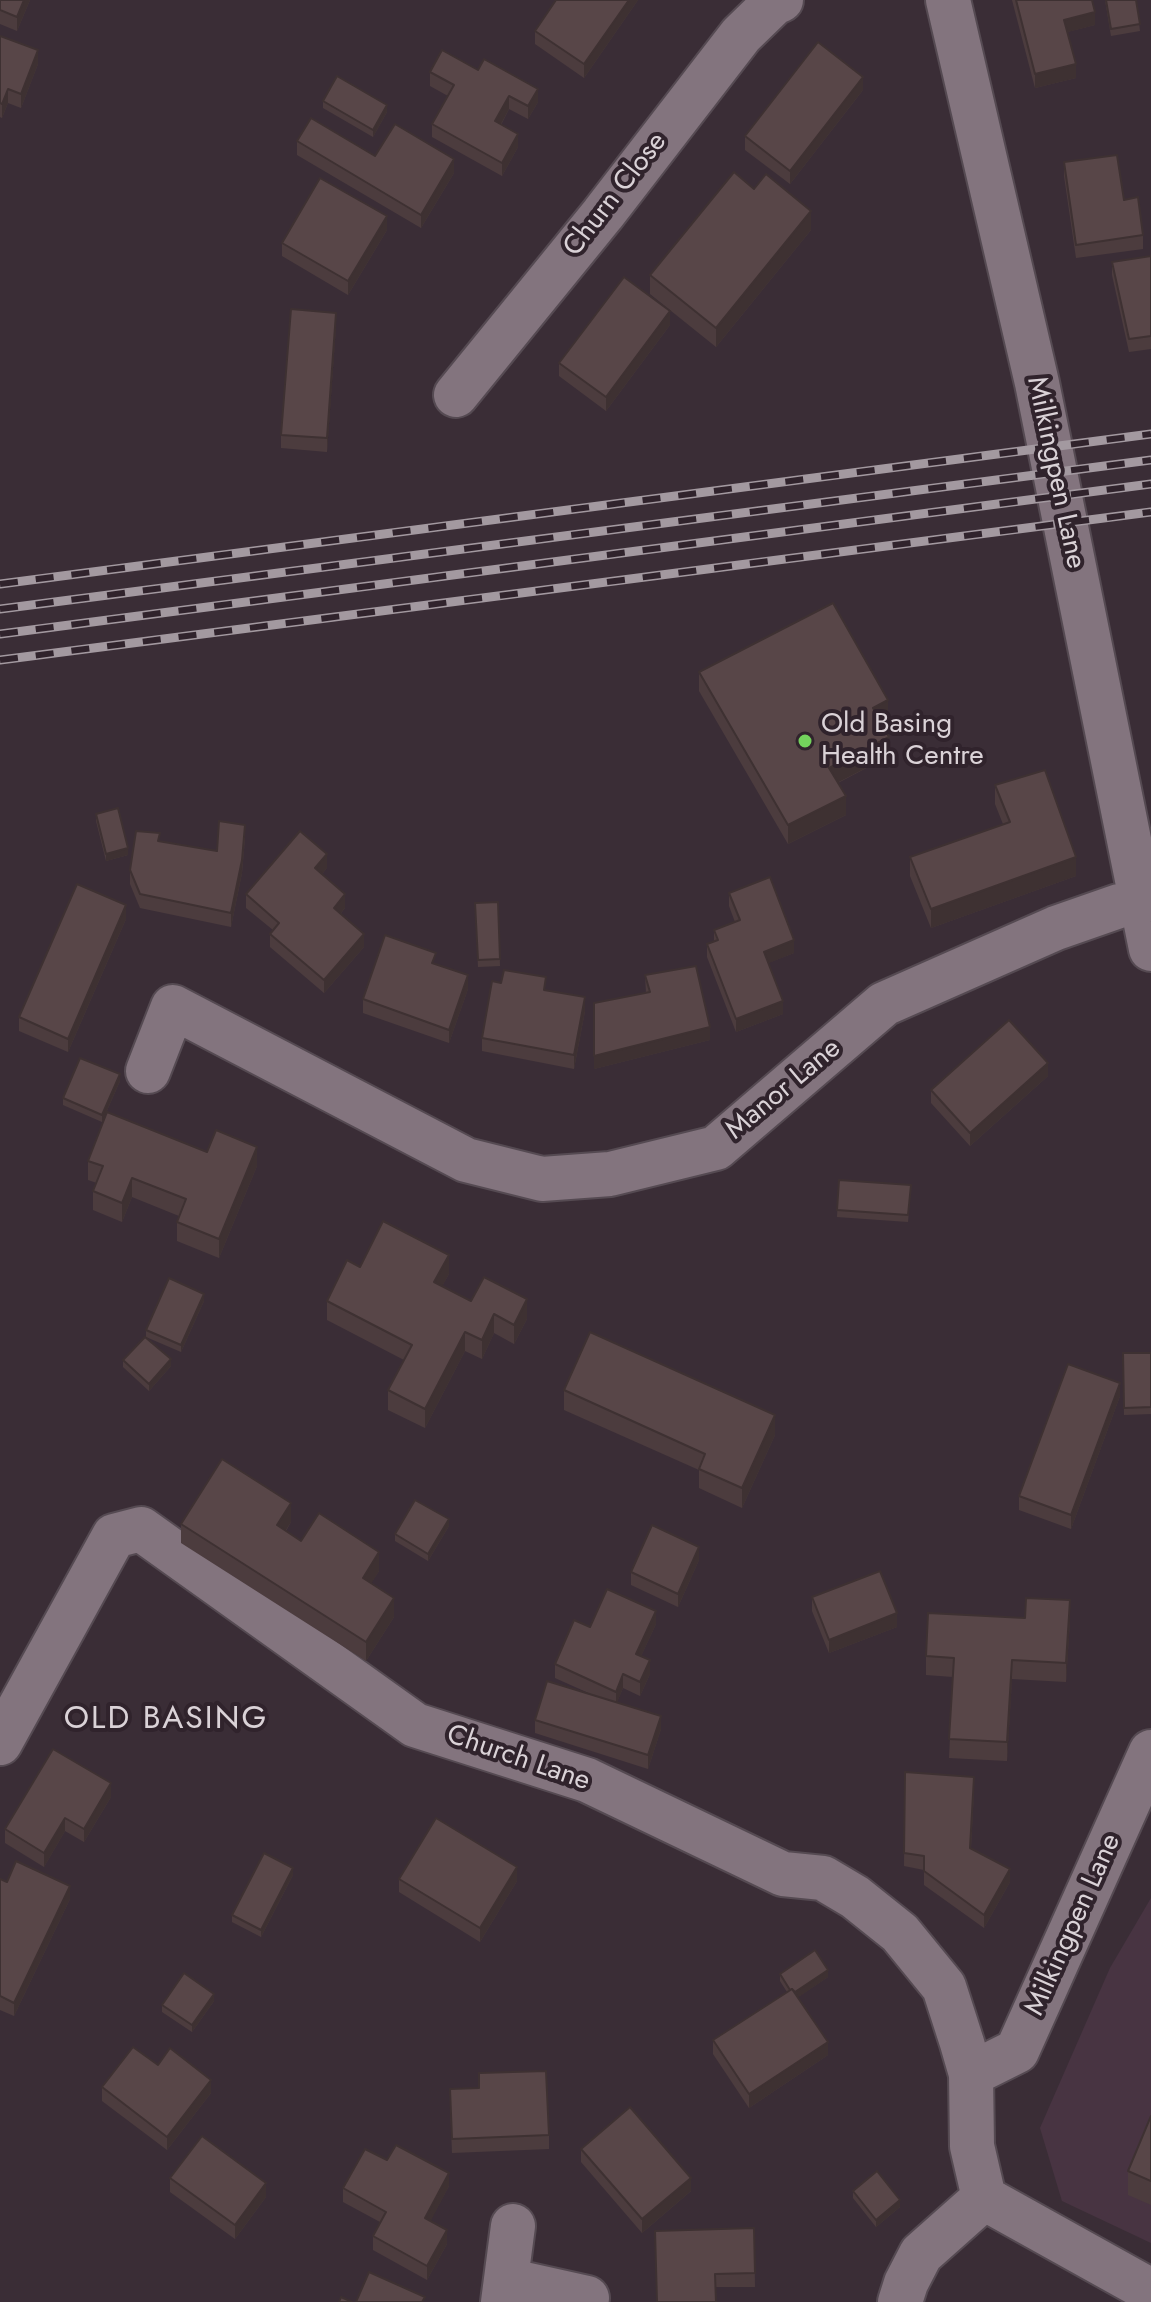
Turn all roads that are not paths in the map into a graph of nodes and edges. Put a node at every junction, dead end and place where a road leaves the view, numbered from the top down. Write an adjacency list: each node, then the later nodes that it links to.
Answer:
1 (781, 0): 3 (street, Churn Close)
2 (948, 0): 4 (street, Milkingpen Lane)
3 (456, 395)
4 (1140, 902): 5 (street, Milkingpen Lane); 6 (street, Manor Lane)
5 (1151, 949)
6 (148, 1071)
7 (0, 1743): 9 (street, Church Lane)
8 (1151, 1752): 9 (street, Milkingpen Lane)
9 (971, 2074): 10 (street, Church Lane)
10 (984, 2198): 13 (street); 15 (street)
11 (513, 2226): 12 (street)
12 (504, 2291): 14 (street)
13 (1151, 2291)
14 (587, 2298)
15 (900, 2302)

